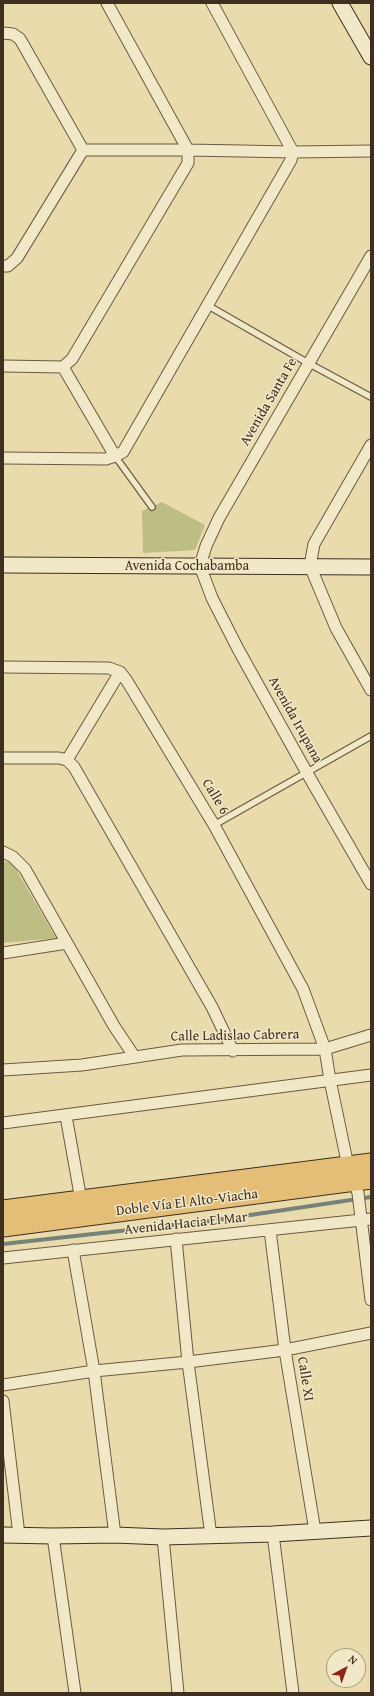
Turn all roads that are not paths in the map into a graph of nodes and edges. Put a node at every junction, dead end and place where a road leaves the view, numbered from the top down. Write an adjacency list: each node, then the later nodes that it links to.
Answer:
1 (107, 3): 7 (street)
2 (212, 3): 9 (street)
3 (340, 3): 5 (street)
4 (3, 33): 6 (street)
5 (371, 57)
6 (83, 150): 7 (street); 11 (street)
7 (188, 150): 9 (street); 15 (street)
8 (371, 151): 9 (street)
9 (293, 152): 12 (street)
10 (371, 256): 13 (street, Avenida Santa Fe)
11 (3, 266)
12 (207, 305): 13 (lane); 18 (street)
13 (308, 363): 16 (lane); 22 (street, Avenida Santa Fe)
14 (3, 366): 15 (street)
15 (63, 367): 18 (street)
16 (371, 397)
17 (371, 445): 23 (street)
18 (115, 456): 19 (street); 20 (lane)
19 (3, 458)
20 (152, 507)
21 (3, 565): 22 (street, Avenida Cochabamba)
22 (200, 566): 23 (street, Avenida Cochabamba); 31 (street, Avenida Irupana)
23 (310, 566): 24 (street, Avenida Cochabamba); 27 (street)
24 (371, 567)
25 (3, 667): 26 (street)
26 (120, 672): 30 (street); 32 (street, Calle 6)
27 (371, 690)
28 (371, 736): 31 (lane)
29 (3, 758): 30 (street)
30 (67, 760): 39 (street)
31 (307, 773): 32 (lane); 34 (street, Avenida Irupana)
32 (214, 825): 38 (street, Calle 6)
33 (3, 852): 35 (street)
34 (371, 884)
35 (67, 943): 36 (street); 40 (street)
36 (3, 952)
37 (371, 1034): 38 (street, Calle Ladislao Cabrera)
38 (325, 1049): 39 (street, Calle Ladislao Cabrera); 43 (street, Calle 6)
39 (233, 1051): 40 (street, Calle Ladislao Cabrera)
40 (134, 1056): 41 (street, Calle Ladislao Cabrera)
41 (3, 1070)
42 (371, 1075): 43 (street)
43 (330, 1080): 44 (street); 47 (street, Calle 6)
44 (66, 1116): 45 (street); 48 (street)
45 (3, 1123)
46 (371, 1163): 47 (highway, Doble Vía El Alto-Viacha)
47 (358, 1180): 48 (highway, Doble Vía El Alto-Viacha); 50 (street, Calle 6); 51 (highway, Doble Vía El Alto-Viacha)
48 (81, 1200): 49 (highway, Doble Vía El Alto-Viacha)
49 (3, 1210)
50 (366, 1220): 52 (street, Avenida Hacia El Mar); 56 (street, Calle 6)
51 (3, 1227)
52 (270, 1230): 53 (street, Avenida Hacia El Mar); 58 (street, Calle XI)
53 (176, 1239): 54 (street, Avenida Hacia El Mar); 59 (street)
54 (73, 1250): 55 (street, Avenida Hacia El Mar); 60 (street)
55 (3, 1258)
56 (371, 1300)
57 (371, 1333): 58 (street)
58 (285, 1350): 59 (street); 64 (street, Calle XI)
59 (188, 1362): 60 (street); 70 (street)
60 (94, 1371): 61 (street); 68 (street)
61 (3, 1385)
62 (3, 1401): 67 (street)
63 (371, 1528): 64 (street)
64 (315, 1531): 65 (street)
65 (273, 1534): 70 (street); 74 (street)
66 (3, 1535): 67 (street)
67 (19, 1535): 69 (street)
68 (115, 1535): 69 (street); 71 (street)
69 (53, 1536): 72 (street)
70 (211, 1536): 71 (street)
71 (163, 1537): 73 (street)
72 (75, 1693)
73 (178, 1693)
74 (293, 1693)

